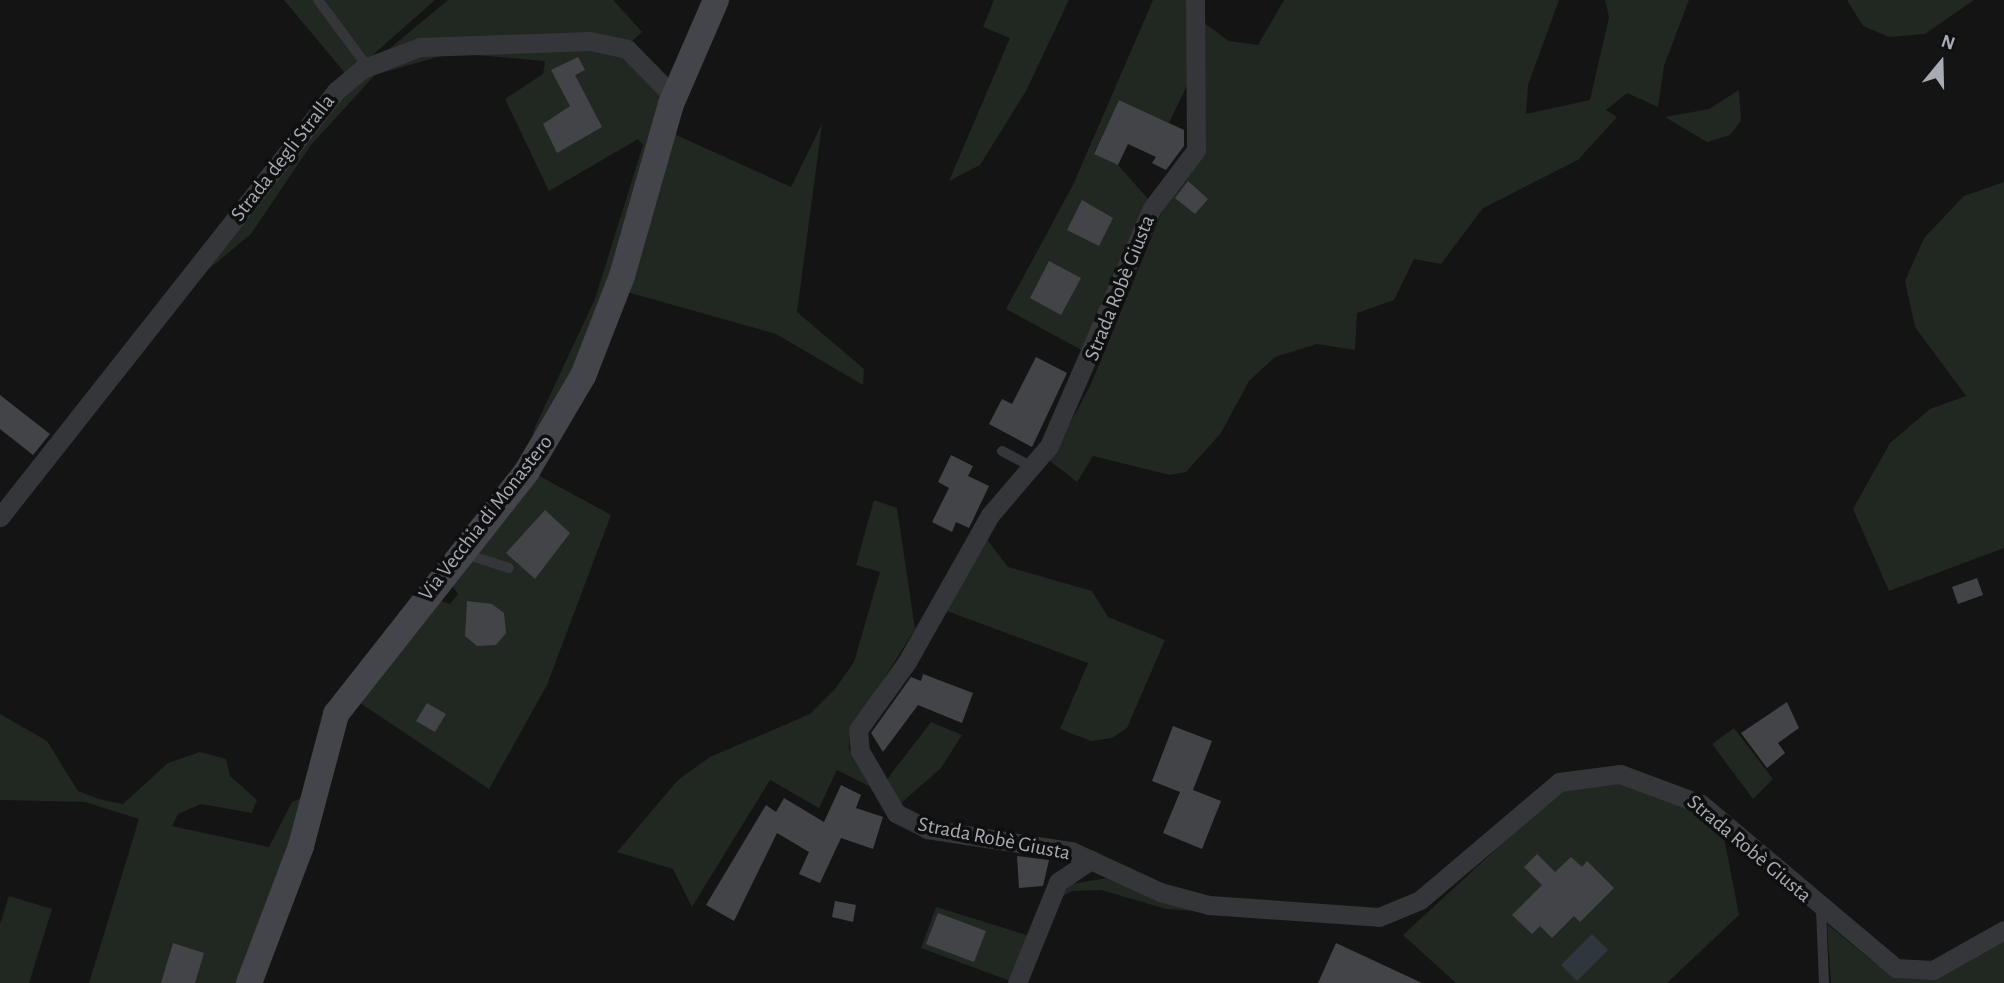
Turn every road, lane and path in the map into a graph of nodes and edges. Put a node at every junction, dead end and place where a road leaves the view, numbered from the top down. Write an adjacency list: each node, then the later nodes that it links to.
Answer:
1 (318, 0): 4 (lane)
2 (716, 0): 5 (street, Via Vecchia di Monastero)
3 (1195, 0): 7 (street, Strada Robè Giusta)
4 (367, 66): 5 (street, Strada degli Stralla); 8 (street, Strada degli Stralla)
5 (674, 97): 9 (street, Via Vecchia di Monastero)
6 (1002, 451): 7 (lane)
7 (1033, 467): 11 (street, Strada Robè Giusta)
8 (0, 517)
9 (461, 552): 10 (lane); 14 (street, Via Vecchia di Monastero)
10 (509, 568)
11 (1091, 860): 12 (street, Strada Robè Giusta); 15 (street)
12 (1821, 909): 13 (street, Strada Robè Giusta); 16 (lane)
13 (2004, 930)
14 (249, 983)
15 (1017, 983)
16 (1824, 983)

